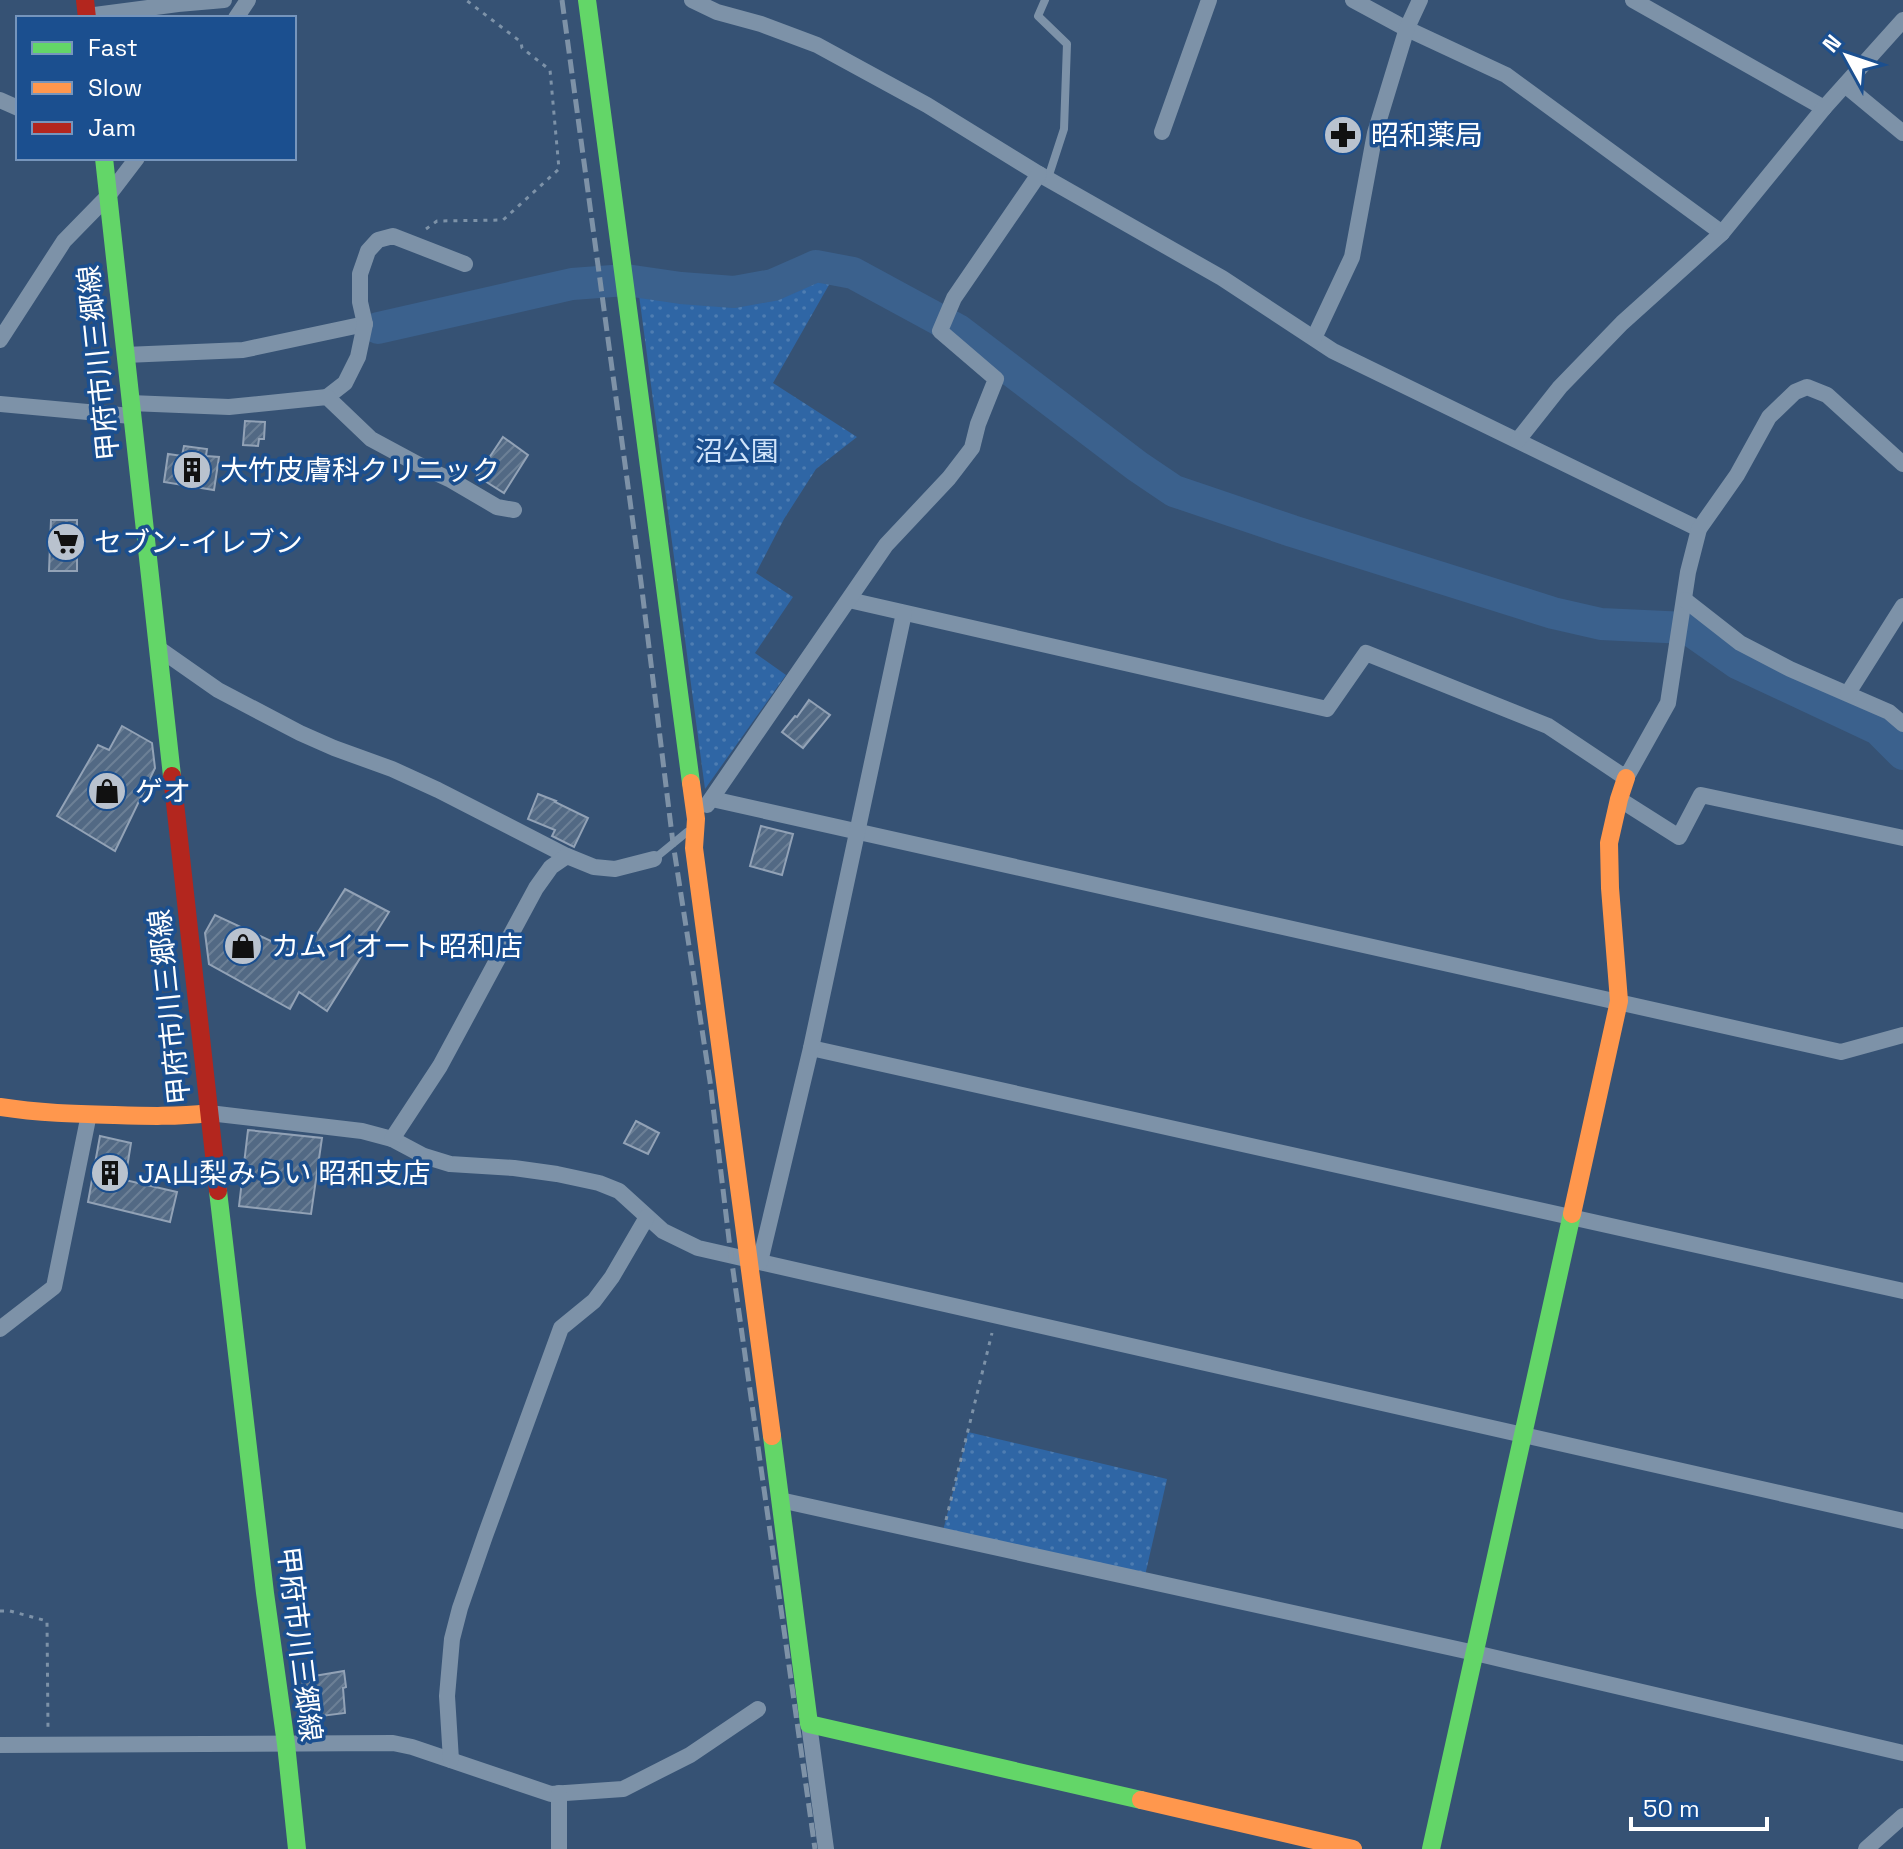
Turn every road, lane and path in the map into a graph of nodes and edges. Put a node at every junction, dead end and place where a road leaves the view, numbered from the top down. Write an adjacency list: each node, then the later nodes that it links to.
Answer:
1 (224, 0): 11 (street)
2 (466, 0): 23 (path)
3 (587, 0): 46 (street)
4 (692, 0): 20 (street)
5 (1045, 0): 20 (lane)
6 (1209, 0): 16 (street)
7 (1353, 0): 13 (street)
8 (1420, 0): 13 (street)
9 (1633, 0): 10 (street)
10 (1653, 5): 15 (street)
11 (86, 11)
12 (1903, 20): 14 (street)
13 (1407, 28): 22 (street); 26 (street)
14 (1845, 85): 15 (street); 17 (street)
15 (1824, 108): 22 (street)
16 (1162, 132)
17 (1903, 133)
18 (104, 160): 21 (street, 甲府市川三郷線)
19 (135, 160): 21 (street)
20 (1043, 176): 26 (street); 36 (street)
21 (108, 196): 27 (street); 28 (street, 甲府市川三郷線)
22 (1722, 233): 32 (street)
23 (406, 241): 24 (street); 25 (street)
24 (465, 264)
25 (365, 324): 28 (street); 29 (street)
26 (1314, 338): 32 (street)
27 (0, 340)
28 (125, 355): 31 (street, 甲府市川三郷線)
29 (327, 397): 31 (street); 34 (street)
30 (0, 404): 31 (street)
31 (131, 410): 40 (street, 甲府市川三郷線)
32 (1518, 440): 35 (street)
33 (1903, 464): 35 (street)
34 (514, 510)
35 (1699, 529): 37 (street)
36 (849, 600): 39 (street); 44 (street)
37 (1685, 601): 41 (street); 43 (street)
38 (1903, 606): 41 (street)
39 (904, 613): 43 (street); 47 (street)
40 (158, 648): 49 (street); 55 (street, 甲府市川三郷線)
41 (1848, 693): 42 (street)
42 (1903, 724)
43 (1626, 778): 45 (street)
44 (712, 799): 46 (street); 47 (street)
45 (1619, 799): 48 (street); 51 (street)
46 (692, 826): 50 (lane); 60 (street)
47 (858, 832): 51 (street); 53 (street)
48 (1903, 838)
49 (567, 856): 50 (street); 57 (street)
50 (654, 859)
51 (1619, 1001): 52 (street); 59 (street)
52 (1903, 1035)
53 (811, 1048): 59 (street); 60 (street)
54 (0, 1107): 56 (street)
55 (209, 1113): 56 (street); 57 (street); 72 (street, 甲府市川三郷線)
56 (89, 1114): 63 (street)
57 (392, 1139): 58 (street)
58 (647, 1217): 60 (street); 76 (street)
59 (1570, 1218): 61 (street); 64 (street)
60 (755, 1261): 62 (street); 65 (street)
61 (1903, 1291)
62 (997, 1315): 64 (street); 67 (path)
63 (0, 1329)
64 (1522, 1434): 66 (street); 69 (street)
65 (780, 1500): 67 (street); 71 (street)
66 (1903, 1521)
67 (942, 1535): 69 (street)
68 (0, 1611): 74 (path)
69 (1475, 1653): 75 (street); 83 (street)
70 (758, 1709): 77 (street)
71 (809, 1724): 81 (street); 82 (street)
72 (286, 1744): 74 (street); 76 (street); 79 (street, 甲府市川三郷線)
73 (0, 1745): 74 (street)
74 (48, 1745)
75 (1903, 1753)
76 (451, 1760): 77 (street)
77 (559, 1793): 80 (street)
78 (1903, 1816): 84 (street)
79 (297, 1849)
80 (559, 1849)
81 (826, 1849)
82 (1353, 1849)
83 (1431, 1849)
84 (1866, 1849)

